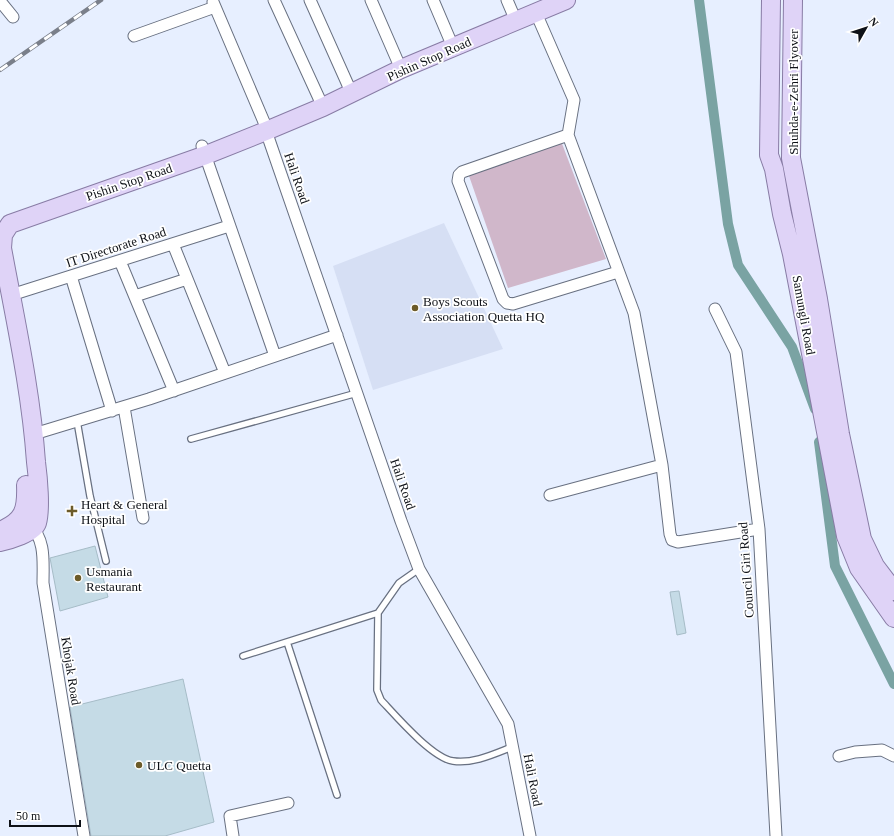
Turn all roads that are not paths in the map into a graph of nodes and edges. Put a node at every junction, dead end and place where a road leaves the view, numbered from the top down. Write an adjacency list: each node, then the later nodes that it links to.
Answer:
1 (274, 0): 18 (street)
2 (310, 0): 17 (street)
3 (371, 0): 16 (street)
4 (433, 0): 15 (street)
5 (566, 0): 11 (main road, Pishin Stop Road)
6 (771, 0): 22 (main road, Samungli Road)
7 (783, 0): 22 (main road, Shuhda-e-Zehri Flyover)
8 (793, 0): 23 (main road, Shuhda-e-Zehri Flyover)
9 (804, 0): 23 (main road, Samungli Road)
10 (0, 1): 13 (street)
11 (541, 6): 12 (main road, Pishin Stop Road); 20 (street)
12 (512, 12): 15 (main road, Pishin Stop Road)
13 (12, 17)
14 (134, 36): 19 (street, Hali Road)
15 (452, 44): 16 (main road, Pishin Stop Road)
16 (400, 66): 17 (main road, Pishin Stop Road)
17 (350, 91): 18 (main road, Pishin Stop Road)
18 (322, 104): 19 (main road, Pishin Stop Road)
19 (265, 127): 21 (main road, Pishin Stop Road); 34 (street, Hali Road)
20 (568, 135): 28 (street); 28 (street)
21 (204, 150): 24 (main road, Pishin Stop Road); 25 (street); 31 (main road, Pishin Stop Road)
22 (774, 169): 55 (main road, Samungli Road)
23 (796, 184): 53 (main road, Samungli Road)
24 (0, 219)
25 (229, 226): 26 (street, IT Directorate Road); 35 (street)
26 (173, 244): 27 (street, IT Directorate Road); 30 (street)
27 (120, 260): 29 (street, IT Directorate Road); 32 (street)
28 (618, 272): 44 (street)
29 (71, 276): 31 (street, IT Directorate Road); 40 (street)
30 (187, 279): 32 (street); 36 (street)
31 (5, 294): 42 (main road, Pishin Stop Road); 47 (main road, Pishin Stop Road)
32 (135, 296): 37 (street)
33 (716, 308): 48 (street, Council Giri Road)
34 (337, 335): 35 (street); 38 (street, Hali Road)
35 (275, 356): 36 (street)
36 (225, 373): 37 (street)
37 (174, 391): 39 (street)
38 (357, 393): 43 (lane); 52 (street, Hali Road)
39 (124, 407): 40 (street); 46 (street)
40 (112, 411): 41 (street)
41 (77, 421): 42 (street); 51 (lane)
42 (34, 434): 47 (main road, Pishin Stop Road)
43 (191, 439)
44 (662, 465): 45 (street); 48 (street)
45 (550, 495)
46 (143, 518)
47 (28, 523): 49 (main road); 50 (main road); 63 (street, Khojak Road)
48 (759, 529): 66 (street, Council Giri Road)
49 (0, 531)
50 (0, 542)
51 (106, 561)
52 (419, 569): 54 (lane); 58 (street, Hali Road)
53 (894, 591)
54 (378, 612): 56 (lane); 58 (lane)
55 (894, 618)
56 (287, 642): 57 (lane); 61 (lane)
57 (243, 656)
58 (512, 747): 65 (street, Hali Road)
59 (839, 756): 60 (street)
60 (894, 756)
61 (337, 795)
62 (288, 803): 64 (street)
63 (84, 836)
64 (233, 836)
65 (530, 836)
66 (776, 836)

